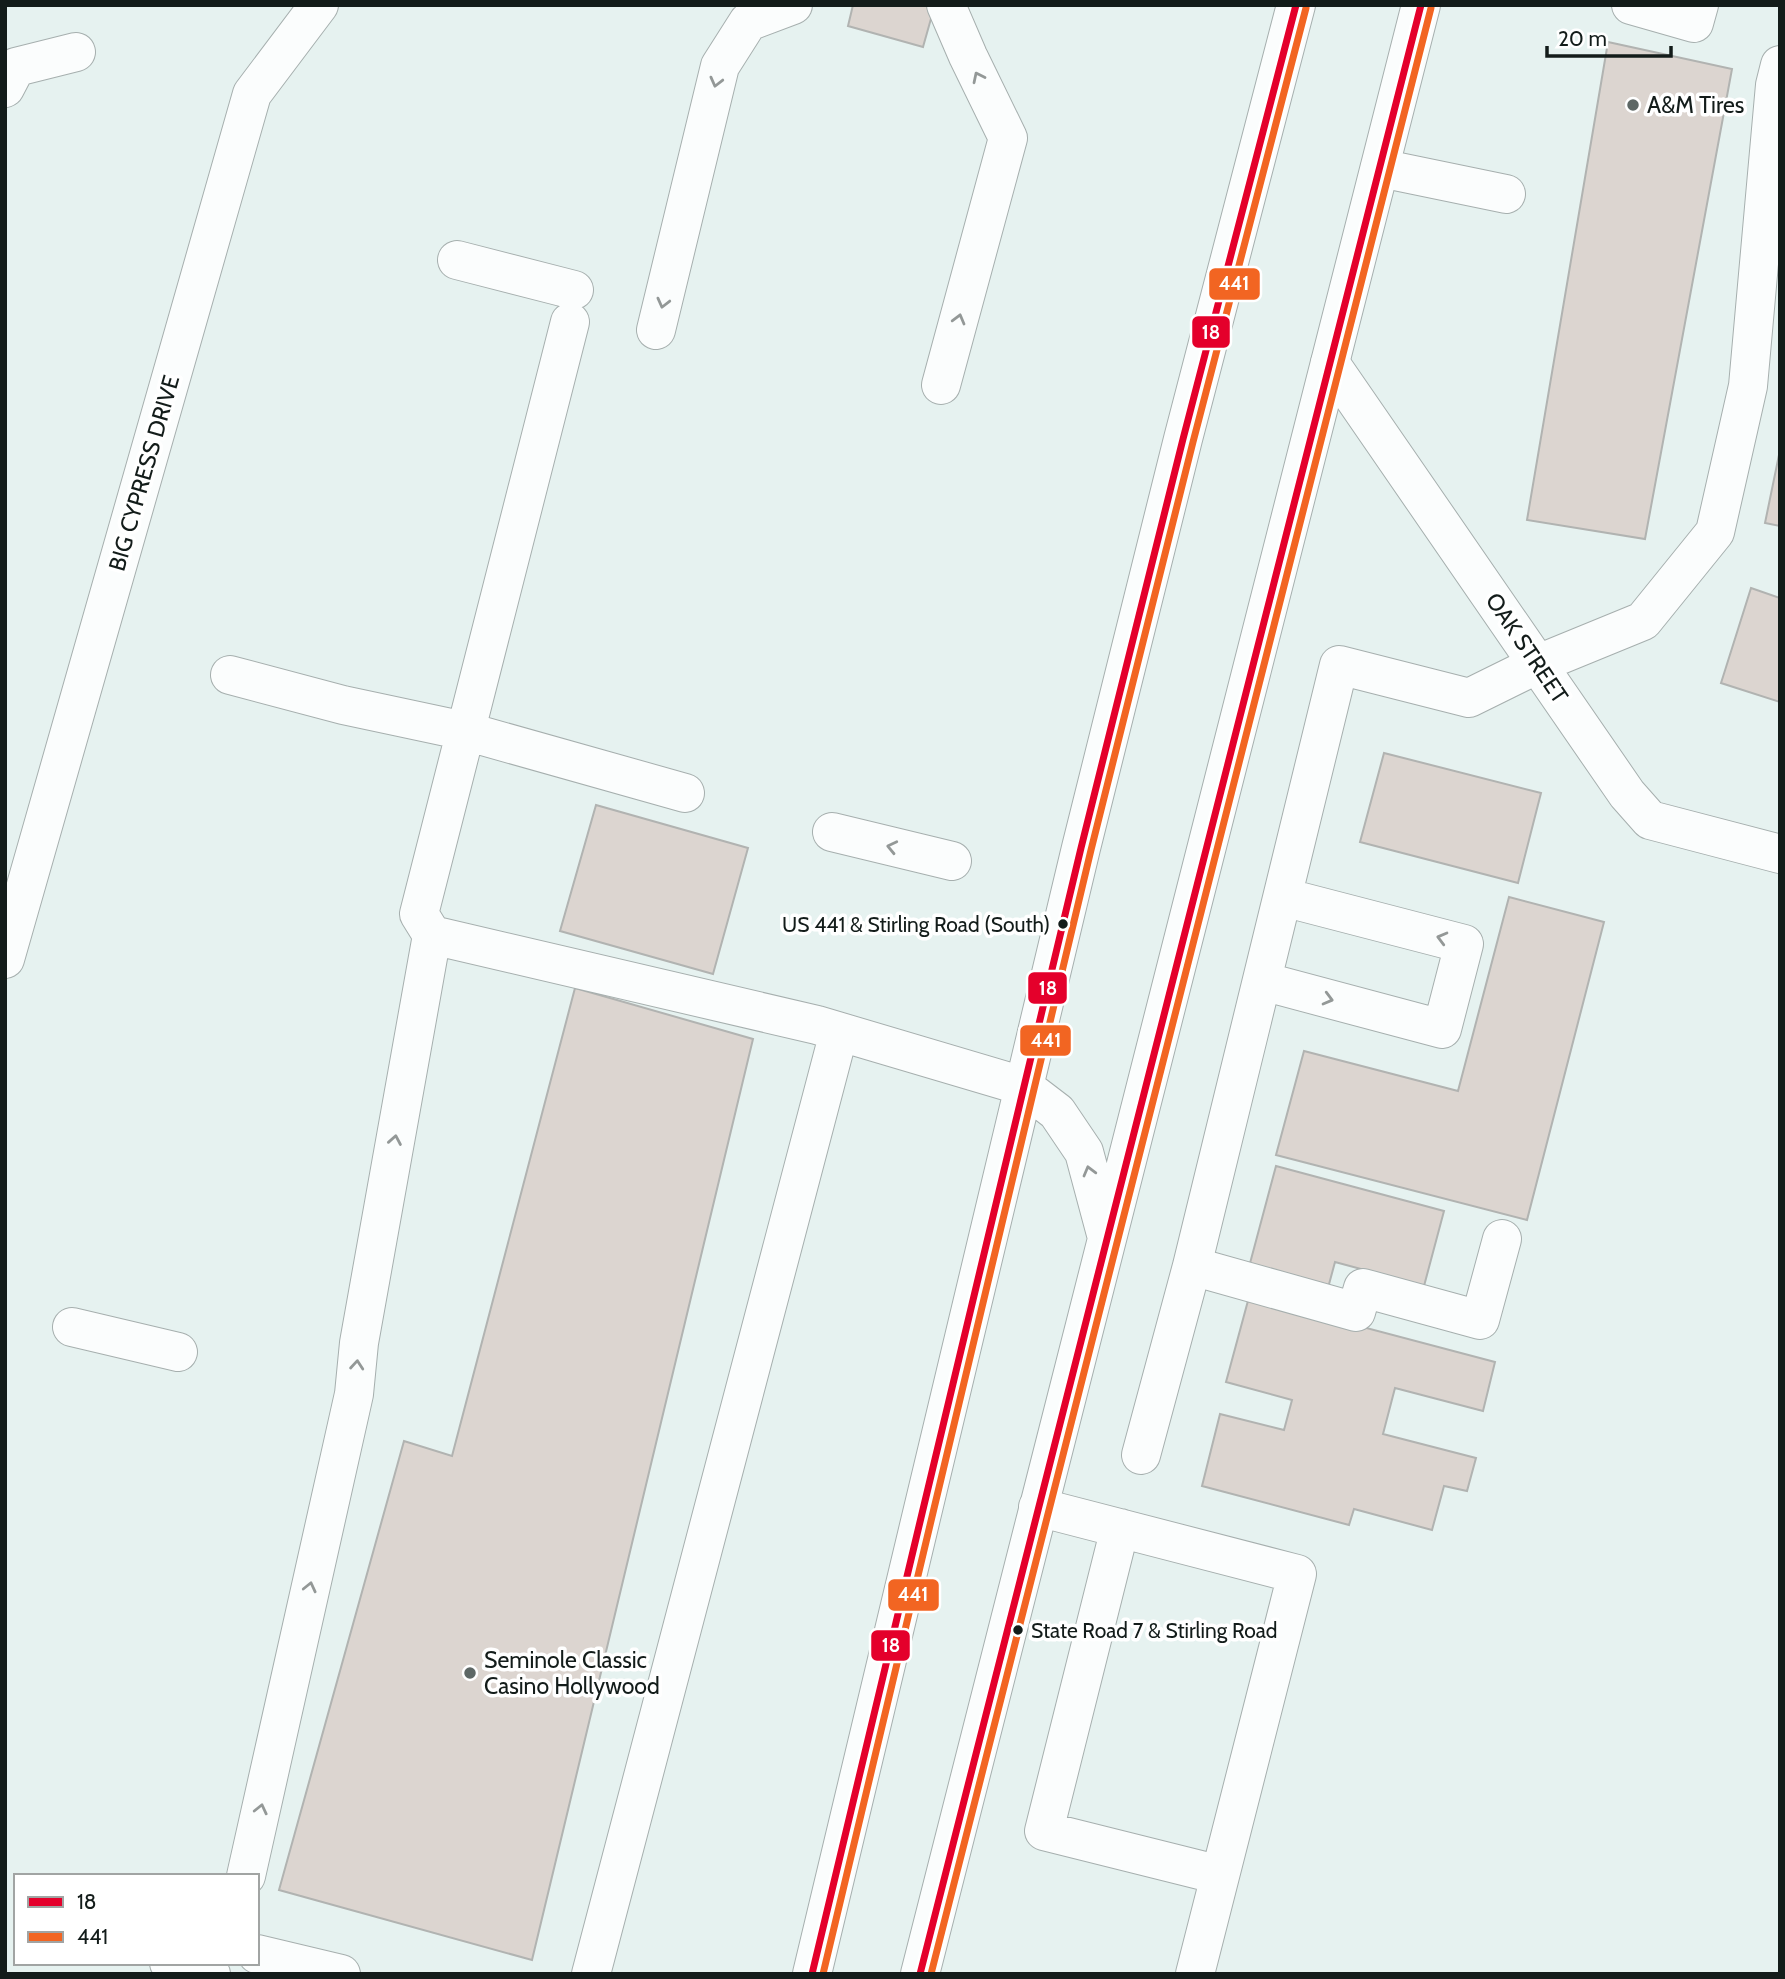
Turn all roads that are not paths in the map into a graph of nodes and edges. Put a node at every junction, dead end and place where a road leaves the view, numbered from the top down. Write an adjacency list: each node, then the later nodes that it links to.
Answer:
1 (319, 5): 26 (main road, BIG CYPRESS DRIVE)
2 (793, 5): 14 (main road, one-way to 14)
3 (946, 5): 16 (main road, one-way to 3)
4 (1296, 5): 29 (main road)
5 (1421, 5): 11 (main road)
6 (1631, 5): 7 (main road)
7 (1699, 5)
8 (76, 52): 10 (main road)
9 (1780, 65): 17 (main road)
10 (5, 88)
11 (1380, 168): 12 (main road); 15 (main road)
12 (1506, 194)
13 (457, 260): 19 (main road)
14 (656, 330)
15 (1330, 363): 17 (main road, OAK STREET); 30 (main road)
16 (941, 385)
17 (1538, 663): 22 (main road, OAK STREET); 24 (main road)
18 (230, 675): 19 (main road)
19 (465, 731): 20 (main road); 25 (main road)
20 (685, 793)
21 (832, 832): 23 (main road, one-way to 21)
22 (1780, 854)
23 (952, 861)
24 (1283, 897): 27 (main road); 27 (main road, one-way to 24)
25 (432, 934): 28 (main road); 38 (main road, one-way to 25)
26 (5, 959)
27 (1262, 981): 32 (main road)
28 (839, 1032): 29 (main road); 44 (main road)
29 (1023, 1086): 30 (main road, one-way to 29); 45 (main road)
30 (1107, 1236): 36 (main road)
31 (1502, 1239): 32 (main road)
32 (1192, 1266): 35 (main road)
33 (72, 1326): 34 (main road)
34 (178, 1352)
35 (1141, 1455)
36 (1038, 1507): 37 (main road); 46 (main road)
37 (1120, 1528): 39 (main road); 39 (main road)
38 (246, 1874)
39 (1220, 1875): 47 (main road)
40 (259, 1954): 43 (main road)
41 (177, 1965): 42 (main road)
42 (211, 1974)
43 (341, 1974)
44 (591, 1974)
45 (812, 1974)
46 (920, 1974)
47 (1195, 1974)

